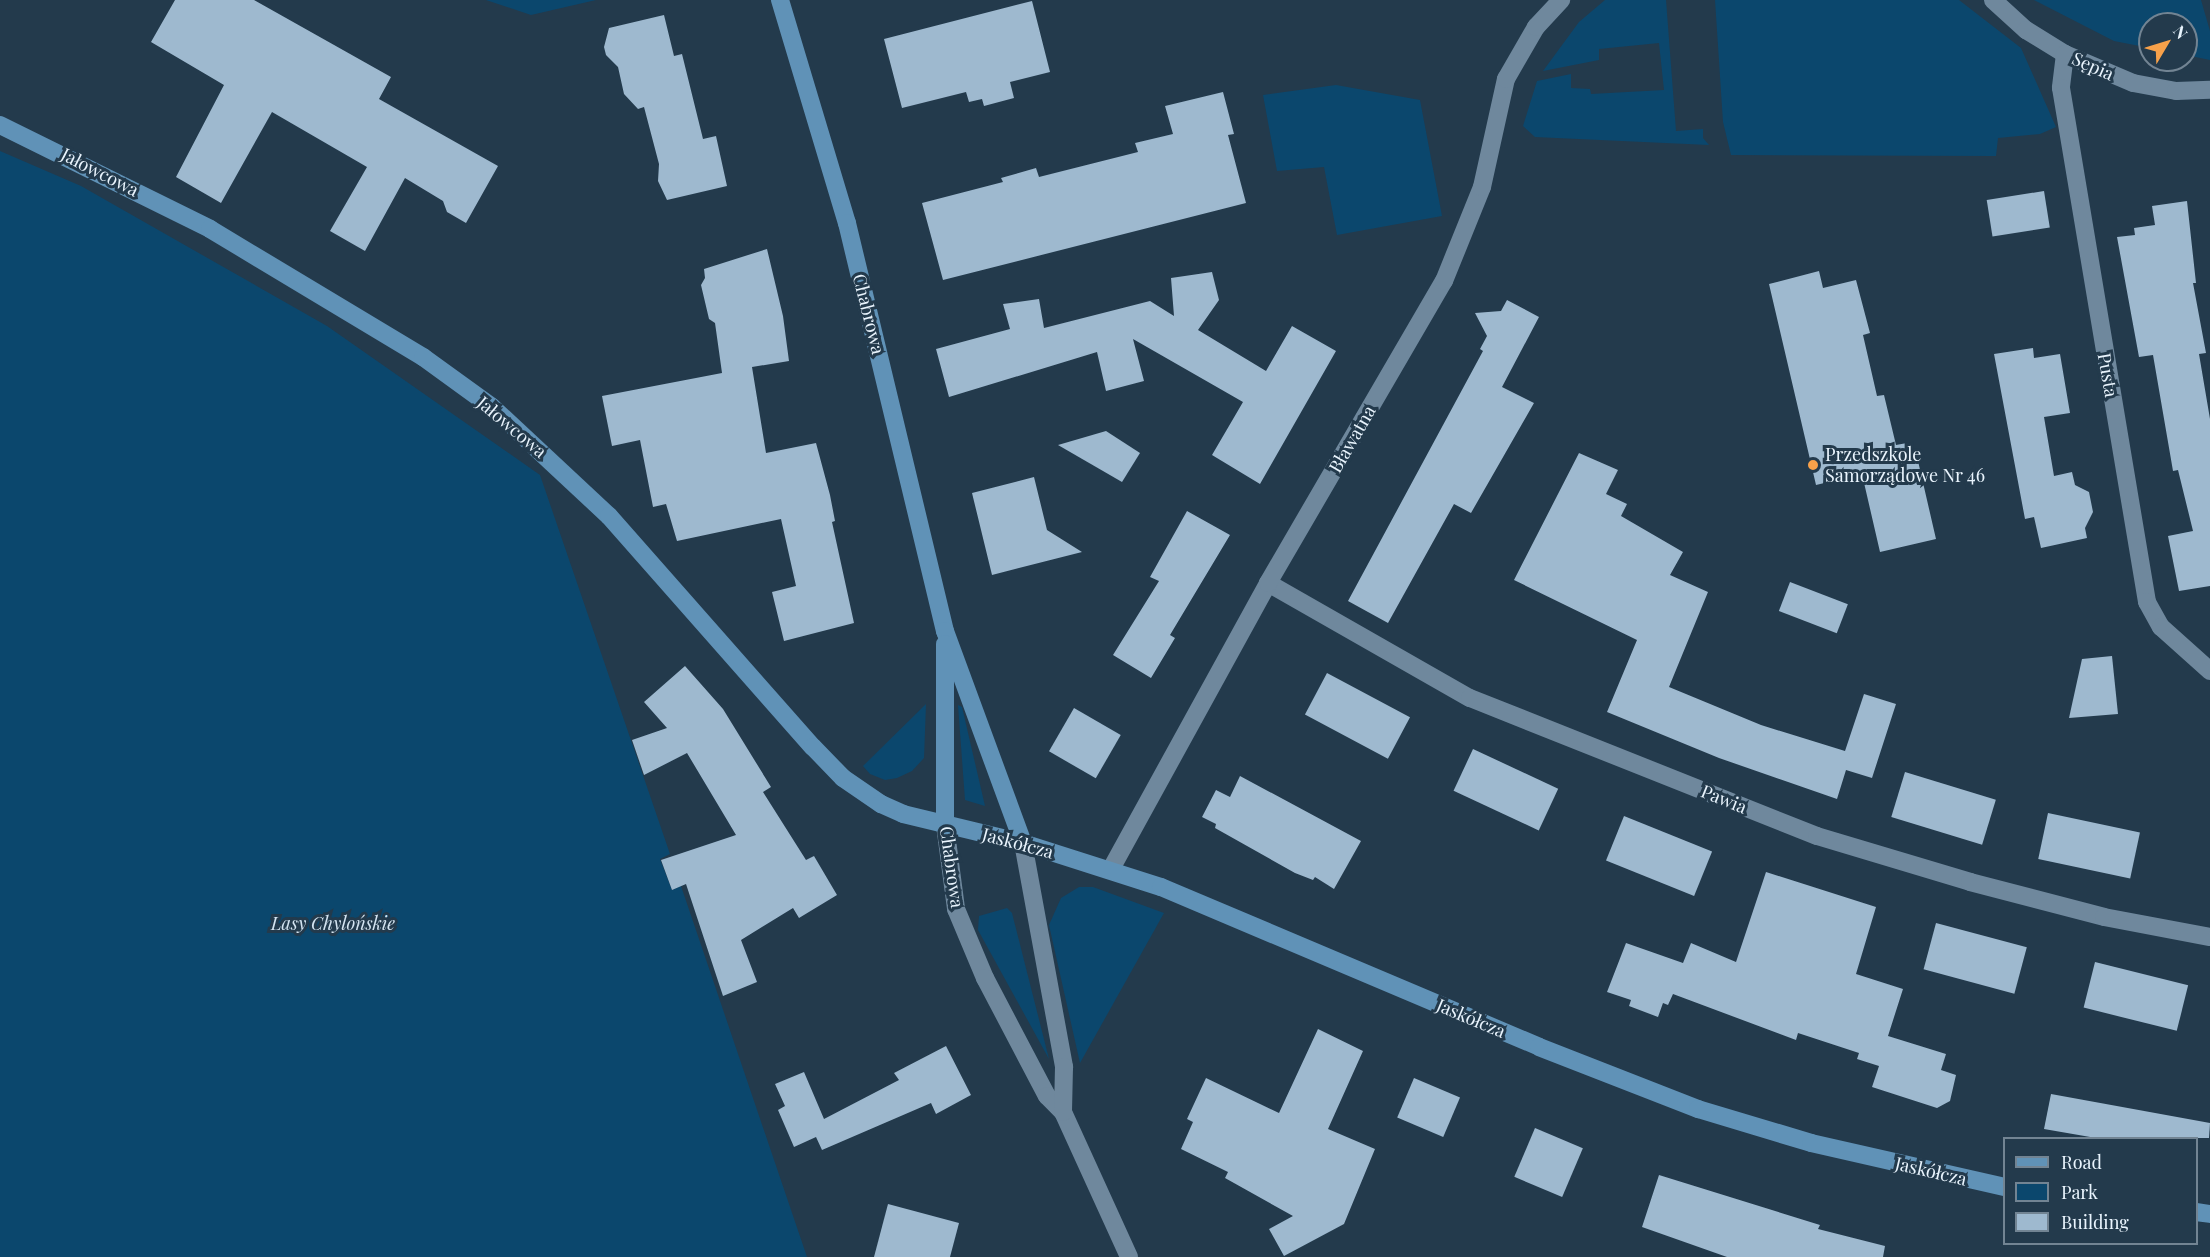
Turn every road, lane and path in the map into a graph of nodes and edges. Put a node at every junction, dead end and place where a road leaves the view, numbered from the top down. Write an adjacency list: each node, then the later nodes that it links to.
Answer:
1 (780, 0): 8 (street, Chabrowa)
2 (1561, 0): 7 (street, Bławatna)
3 (1993, 0): 4 (street, Sępia)
4 (2066, 54): 5 (street, Sępia); 9 (street, Pusta)
5 (2210, 90)
6 (0, 125): 10 (street, Jałowcowa)
7 (1268, 583): 12 (street, Bławatna); 13 (street, Pawia)
8 (945, 632): 10 (street, Chabrowa); 11 (street, Chabrowa)
9 (2210, 670)
10 (945, 825): 11 (street, Jaskółcza); 14 (street, Chabrowa)
11 (1023, 843): 12 (street, Jaskółcza); 14 (street, Chabrowa)
12 (1111, 869): 15 (street, Jaskółcza)
13 (2210, 937)
14 (1063, 1112): 16 (street, Chabrowa)
15 (2003, 1187)
16 (1129, 1257)

